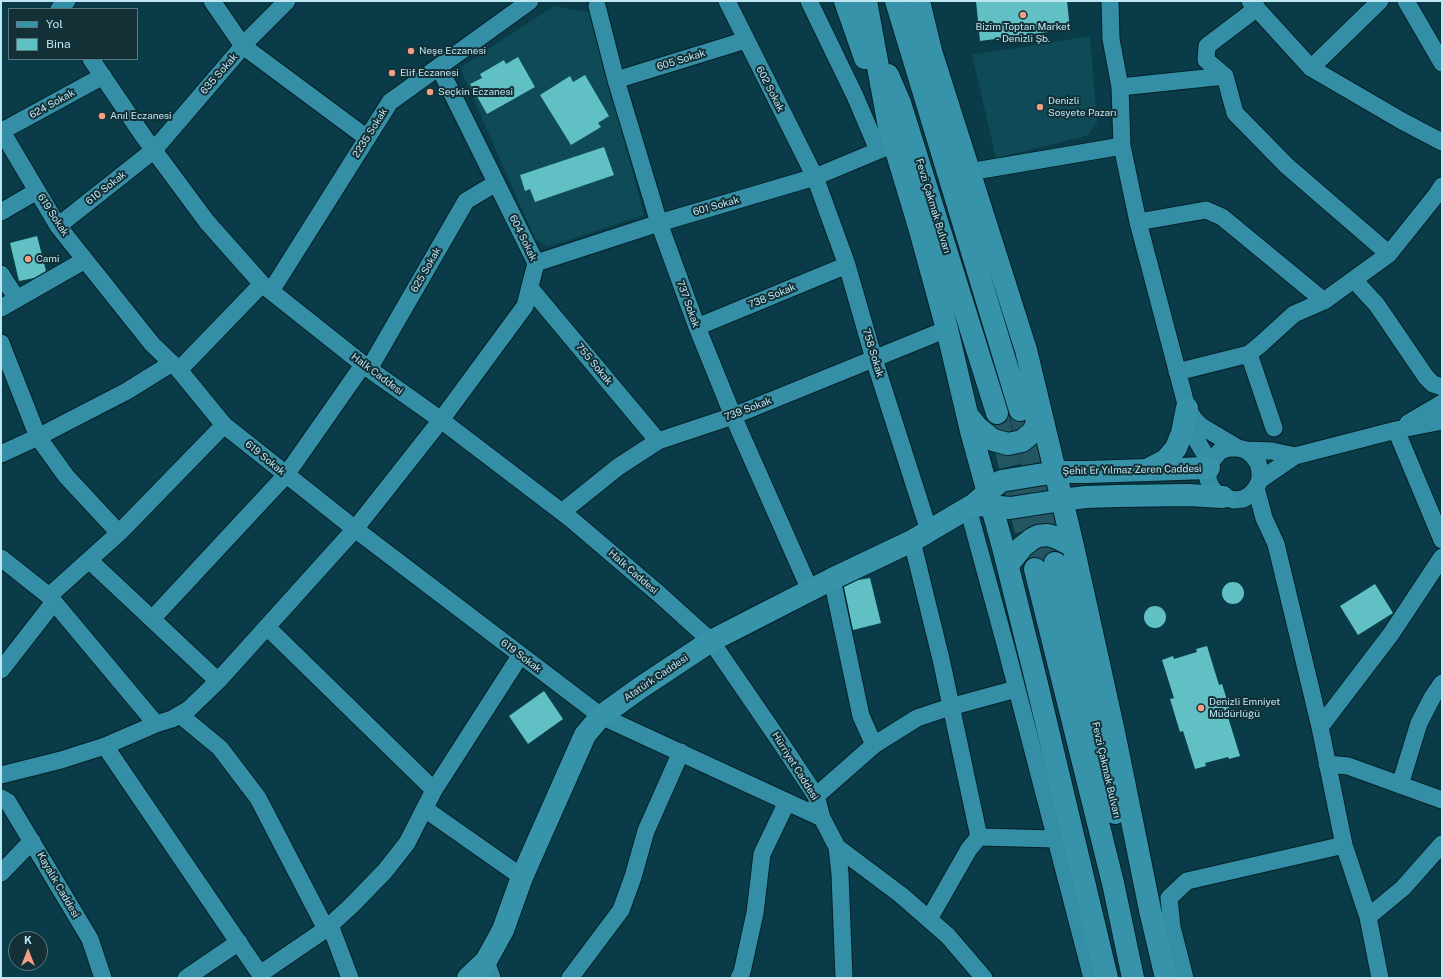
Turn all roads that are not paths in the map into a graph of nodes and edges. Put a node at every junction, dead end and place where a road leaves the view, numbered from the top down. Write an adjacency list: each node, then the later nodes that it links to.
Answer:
1 (67, 1): 19 (street)
2 (212, 1): 22 (street)
3 (287, 1): 22 (street, 635 Sokak)
4 (530, 1): 25 (street, 2235 Sokak)
5 (727, 1): 21 (street, 602 Sokak)
6 (809, 1): 35 (street)
7 (845, 1): 35 (main road)
8 (866, 1): 32 (main road, Fevzi Çakmak Bulvarı); 35 (main road)
9 (876, 1): 32 (main road)
10 (896, 1): 27 (main road)
11 (904, 1): 27 (main road)
12 (915, 1): 20 (main road)
13 (919, 1): 20 (main road)
14 (1110, 1): 31 (street)
15 (1380, 1): 26 (street)
16 (1406, 1): 24 (street)
17 (598, 3): 30 (street, 737 Sokak)
18 (1254, 4): 26 (street); 29 (street)
19 (59, 8)
20 (923, 23): 39 (main road)
21 (746, 40): 30 (street, 605 Sokak); 40 (street, 602 Sokak)
22 (243, 46): 34 (street); 38 (street, 635 Sokak)
23 (92, 60): 28 (street, Halk Caddesi)
24 (1442, 63)
25 (439, 67): 34 (street, 2235 Sokak); 41 (street, 604 Sokak)
26 (1311, 68): 36 (street)
27 (918, 72): 69 (main road)
28 (103, 76): 33 (street, 624 Sokak); 38 (street, Halk Caddesi)
29 (1225, 76): 31 (street); 48 (street)
30 (616, 80): 46 (street, 737 Sokak)
31 (1120, 87): 37 (street)
32 (900, 103): 71 (main road, Fevzi Çakmak Bulvarı)
33 (1, 131): 43 (street, 619 Sokak)
34 (367, 138): 54 (street, 2235 Sokak)
35 (887, 141): 40 (street, 601 Sokak); 60 (main road)
36 (1442, 142)
37 (1122, 146): 39 (street); 45 (street)
38 (154, 150): 47 (street, 610 Sokak); 54 (street, Halk Caddesi)
39 (969, 172): 69 (main road)
40 (814, 177): 46 (street, 601 Sokak); 51 (street, 758 Sokak)
41 (496, 183): 50 (street, 604 Sokak); 65 (street, 625 Sokak)
42 (1442, 186): 48 (street)
43 (37, 191): 44 (street); 47 (street, 619 Sokak)
44 (1, 212)
45 (1138, 222): 57 (street); 66 (street)
46 (659, 223): 50 (street, 601 Sokak); 59 (street, 737 Sokak)
47 (58, 226): 49 (street, 619 Sokak)
48 (1389, 254): 53 (street)
49 (85, 260): 56 (street); 64 (street, 619 Sokak)
50 (536, 263): 55 (street, 604 Sokak)
51 (847, 265): 59 (street, 738 Sokak); 63 (street, 758 Sokak)
52 (1, 274): 56 (street)
53 (1354, 280): 57 (street); 67 (street)
54 (266, 288): 64 (street, 2235 Sokak); 65 (street, Halk Caddesi)
55 (530, 288): 74 (street, 604 Sokak); 80 (street, 755 Sokak)
56 (17, 298): 58 (street)
57 (1324, 301): 62 (street)
58 (1, 308)
59 (697, 327): 72 (street, 737 Sokak)
60 (947, 329): 63 (street, 739 Sokak); 73 (main road)
61 (1, 343): 79 (street)
62 (1249, 354): 66 (street); 77 (street)
63 (874, 359): 72 (street, 739 Sokak); 96 (street, 758 Sokak)
64 (176, 367): 76 (street, 619 Sokak); 79 (street, 2235 Sokak)
65 (366, 367): 74 (street, Halk Caddesi); 87 (street, 625 Sokak)
66 (1177, 372): 70 (street)
67 (1442, 387)
68 (1442, 403): 78 (street)
69 (1029, 405): 73 (main road); 86 (main road)
70 (1187, 408): 81 (street); 84 (street); 85 (main road)
71 (998, 412)
72 (733, 416): 80 (street, 739 Sokak); 104 (street, 737 Sokak)
73 (968, 416): 91 (main road)
74 (441, 420): 92 (street, Halk Caddesi); 94 (street, 604 Sokak)
75 (1442, 421): 78 (street)
76 (224, 425): 87 (street, 619 Sokak); 95 (street)
77 (1274, 428)
78 (1396, 430): 83 (street); 97 (street)
79 (38, 437): 82 (street, 2235 Sokak); 95 (street)
80 (658, 441): 92 (street, 739 Sokak)
81 (1241, 449): 83 (street); 84 (street); 88 (street)
82 (1, 454)
83 (1288, 461): 88 (street); 93 (street)
84 (1209, 465): 85 (main road, Şehit Er Yılmaz Zeren Caddesi); 89 (street)
85 (1145, 470): 86 (main road, Şehit Er Yılmaz Zeren Caddesi)
86 (1056, 472): 90 (main road); 91 (main road, Şehit Er Yılmaz Zeren Caddesi)
87 (286, 475): 94 (street, 619 Sokak); 106 (street, 625 Sokak)
88 (1258, 484): 89 (street); 93 (street)
89 (1228, 499): 90 (main road); 93 (street)
90 (1062, 500): 91 (main road); 98 (main road)
91 (980, 503): 96 (main road, Atatürk Caddesi); 102 (main road); 113 (street)
92 (562, 512): 108 (street, Halk Caddesi)
93 (1263, 515): 118 (street)
94 (355, 530): 107 (street, 604 Sokak); 109 (street, 619 Sokak)
95 (119, 533): 101 (street)
96 (921, 536): 103 (main road, Atatürk Caddesi); 114 (street, 758 Sokak)
97 (1442, 540)
98 (1073, 546): 102 (main road); 140 (main road)
99 (1442, 557): 118 (street)
100 (1, 558): 105 (street)
101 (89, 560): 105 (street); 106 (street)
102 (1008, 565): 156 (main road)
103 (832, 579): 104 (main road, Atatürk Caddesi); 119 (street)
104 (810, 590): 108 (main road, Atatürk Caddesi)
105 (51, 599): 110 (street); 117 (street)
106 (152, 619): 111 (street)
107 (267, 627): 111 (street, 604 Sokak); 125 (street)
108 (711, 641): 116 (main road, Atatürk Caddesi); 126 (street, Hürriyet Caddesi)
109 (520, 656): 116 (street, 619 Sokak); 125 (street)
110 (1, 670)
111 (218, 681): 115 (street, 604 Sokak)
112 (1442, 684): 124 (street)
113 (1016, 689): 114 (street); 133 (street)
114 (950, 707): 119 (street); 132 (street, 758 Sokak)
115 (180, 715): 117 (street, 604 Sokak); 143 (street)
116 (601, 716): 121 (street, 619 Sokak); 139 (main road, Atatürk Caddesi)
117 (156, 724): 120 (street, 604 Sokak)
118 (1320, 727): 122 (street)
119 (874, 745): 126 (street)
120 (105, 746): 123 (street, 604 Sokak); 144 (street)
121 (681, 752): 129 (street, 619 Sokak); 152 (street)
122 (1327, 764): 124 (street); 136 (street)
123 (1, 775)
124 (1400, 785): 128 (street)
125 (434, 790): 130 (street)
126 (816, 796): 131 (street, Hürriyet Caddesi)
127 (1, 798): 134 (street, Kayalık Caddesi)
128 (1442, 800)
129 (787, 802): 131 (street, 619 Sokak); 147 (street)
130 (424, 809): 139 (street); 143 (street)
131 (822, 818): 137 (street, Hürriyet Caddesi)
132 (979, 837): 133 (street); 142 (street)
133 (1056, 839): 155 (street)
134 (32, 841): 138 (street); 148 (street, Kayalık Caddesi)
135 (1442, 844): 141 (street)
136 (1344, 845): 141 (street); 160 (street)
137 (837, 847): 142 (street); 153 (street, Hürriyet Caddesi)
138 (1, 872)
139 (522, 876): 145 (main road, Atatürk Caddesi)
140 (1150, 910): 159 (main road); 160 (street)
141 (1368, 917): 161 (street)
142 (929, 919): 154 (street)
143 (328, 927): 146 (street); 150 (street)
144 (239, 942): 146 (street); 149 (street)
145 (489, 969): 151 (main road, Atatürk Caddesi)
146 (258, 976)
147 (743, 976)
148 (103, 978)
149 (186, 978)
150 (350, 978)
151 (468, 978)
152 (570, 978)
153 (844, 978)
154 (984, 978)
155 (1092, 978)
156 (1107, 978)
157 (1133, 978): 158 (main road, Fevzi Çakmak Bulvarı)
158 (1153, 978)
159 (1166, 978)
160 (1185, 978)
161 (1380, 978)

